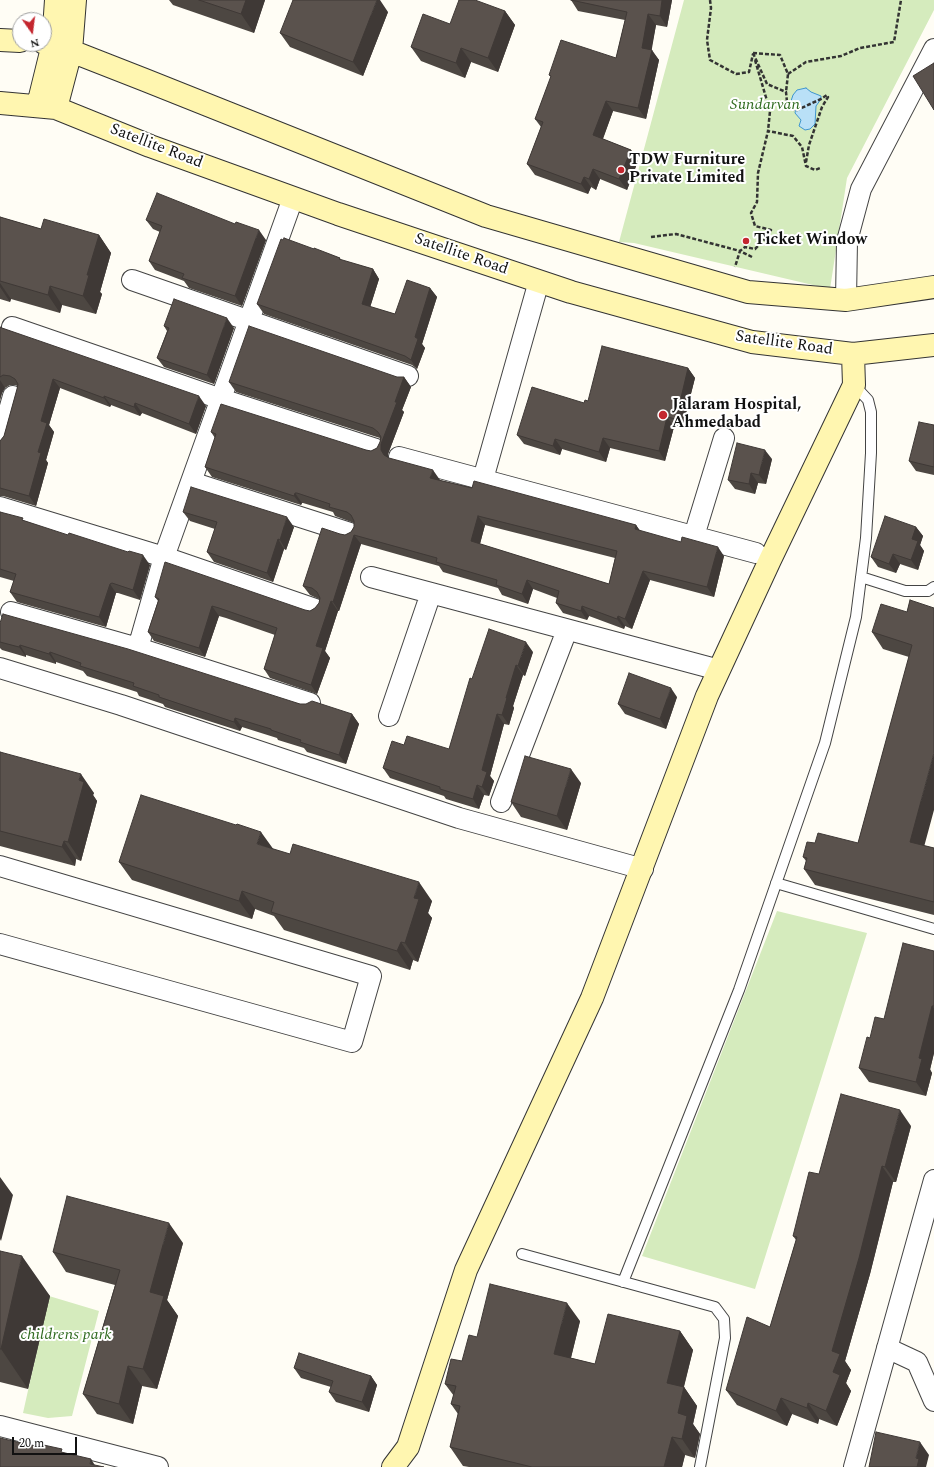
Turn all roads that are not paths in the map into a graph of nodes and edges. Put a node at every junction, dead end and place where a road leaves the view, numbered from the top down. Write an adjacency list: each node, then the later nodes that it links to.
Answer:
1 (56, 0): 5 (main road)
2 (75, 0): 5 (main road)
3 (0, 40): 4 (main road)
4 (12, 41)
5 (56, 46): 8 (main road); 13 (main road)
6 (934, 49): 13 (street)
7 (0, 103): 8 (main road, Satellite Road)
8 (47, 106): 9 (main road, Satellite Road)
9 (293, 198): 11 (main road, Satellite Road); 14 (street)
10 (132, 280): 14 (street)
11 (539, 281): 17 (main road, Satellite Road); 26 (street)
12 (934, 287): 13 (main road)
13 (846, 300)
14 (249, 320): 18 (street); 21 (street)
15 (12, 327): 21 (street)
16 (934, 345): 17 (main road, Satellite Road)
17 (853, 354): 19 (main road)
18 (408, 376)
19 (854, 385): 34 (lane); 42 (main road)
20 (13, 396): 23 (street)
21 (221, 399): 24 (street); 27 (street)
22 (724, 438): 30 (street)
23 (0, 442)
24 (376, 449)
25 (399, 456): 26 (street)
26 (483, 479): 30 (street)
27 (191, 482): 29 (street); 32 (street)
28 (0, 507): 32 (street)
29 (350, 533)
30 (694, 536): 31 (street)
31 (756, 553)
32 (164, 558): 37 (street); 40 (street)
33 (371, 577): 36 (street)
34 (861, 577): 35 (lane); 48 (lane)
35 (934, 588)
36 (432, 593): 39 (street); 44 (street)
37 (315, 609)
38 (11, 612): 40 (street)
39 (567, 630): 42 (street); 45 (street)
40 (138, 648): 43 (street)
41 (0, 668): 47 (street)
42 (719, 670): 47 (main road)
43 (310, 703)
44 (390, 716)
45 (501, 802)
46 (1, 869): 50 (street)
47 (642, 869): 58 (main road)
48 (776, 883): 49 (lane); 53 (lane)
49 (934, 929)
50 (0, 944)
51 (934, 1180): 54 (street)
52 (522, 1254): 53 (lane)
53 (623, 1282): 59 (lane)
54 (887, 1348): 55 (street); 60 (street)
55 (934, 1401)
56 (0, 1426): 57 (street)
57 (158, 1467)
58 (393, 1467)
59 (700, 1467)
60 (854, 1467)

